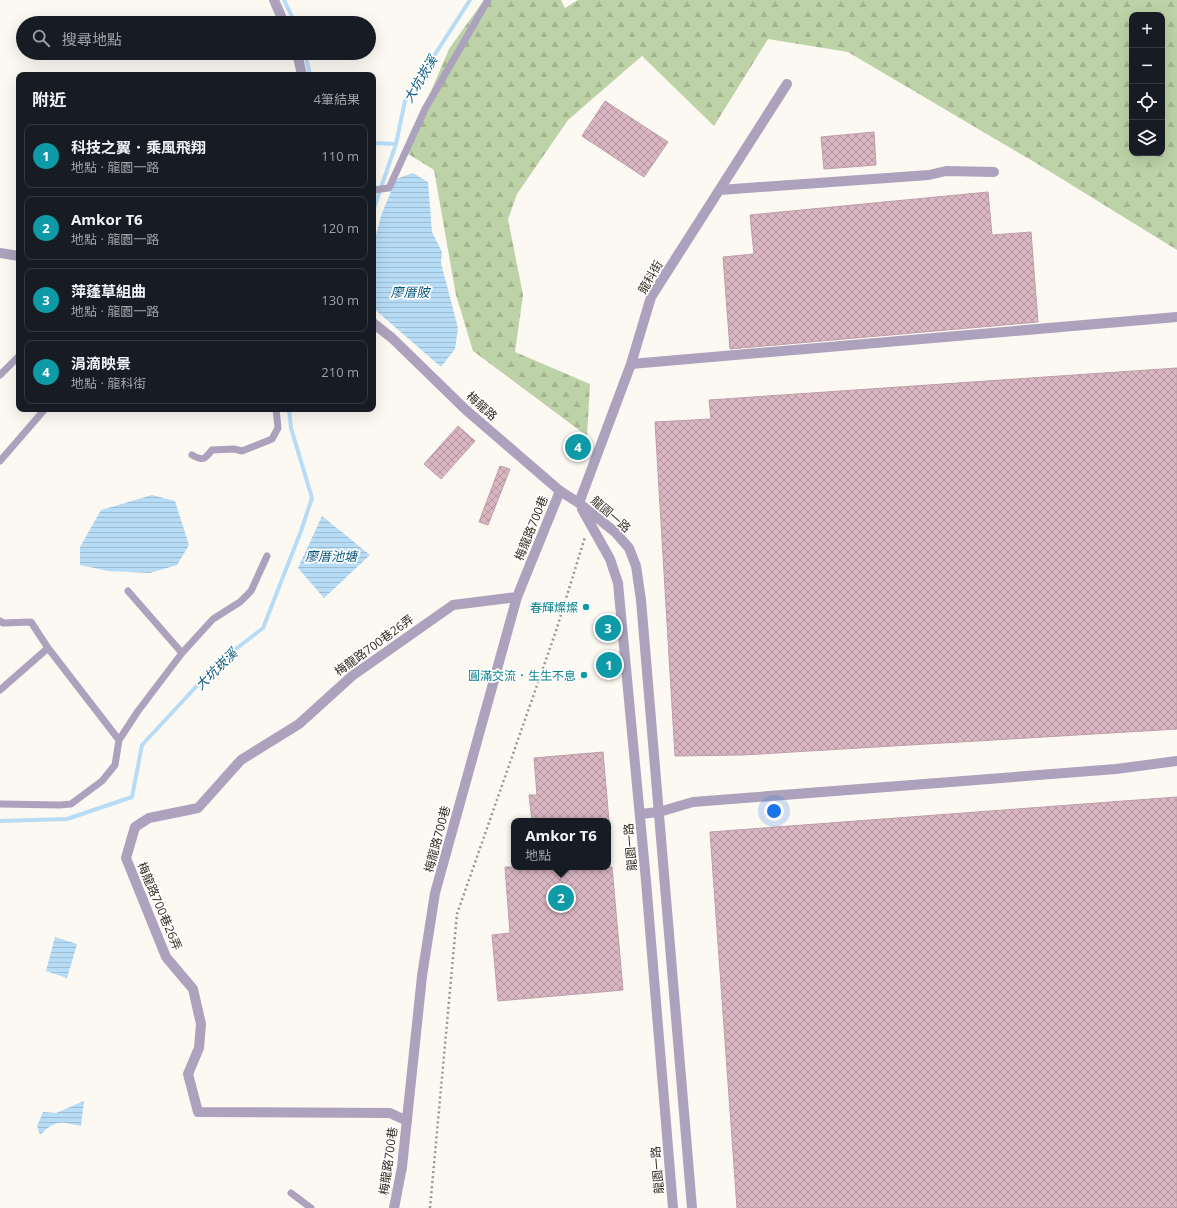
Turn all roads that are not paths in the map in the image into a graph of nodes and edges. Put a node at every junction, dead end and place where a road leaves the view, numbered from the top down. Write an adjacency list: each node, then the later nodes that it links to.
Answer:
1 (274, 0): 3 (street)
2 (488, 0): 8 (lane)
3 (281, 16)
4 (299, 60): 5 (street)
5 (301, 72)
6 (787, 84): 9 (street, 龍科街)
7 (994, 172): 9 (street)
8 (376, 190)
9 (720, 190): 15 (street, 龍科街)
10 (0, 253): 11 (street)
11 (16, 256)
12 (1177, 317): 15 (street)
13 (376, 325): 21 (street, 梅龍路)
14 (16, 359): 16 (lane)
15 (631, 364): 22 (street, 龍科街)
16 (0, 375)
17 (42, 412): 20 (lane)
18 (276, 412): 19 (lane)
19 (192, 455)
20 (0, 461)
21 (560, 491): 22 (street, 梅龍路); 25 (street, 梅龍路700巷)
22 (579, 504): 33 (street, 龍園一路); 34 (street, 龍園一路)
23 (267, 556): 28 (lane)
24 (128, 591): 28 (lane)
25 (517, 597): 35 (street, 梅龍路700巷); 35 (street, 梅龍路700巷26弄)
26 (0, 621): 27 (lane)
27 (48, 648): 29 (lane); 30 (lane)
28 (182, 653): 30 (lane)
29 (0, 690)
30 (119, 740): 32 (lane)
31 (1177, 761): 33 (street)
32 (0, 804)
33 (659, 812): 34 (street); 40 (street, 龍園一路)
34 (640, 814): 39 (street, 龍園一路)
35 (407, 1120): 38 (street, 梅龍路700巷)
36 (292, 1193): 37 (lane)
37 (311, 1208)
38 (394, 1208)
39 (673, 1208)
40 (692, 1208)

